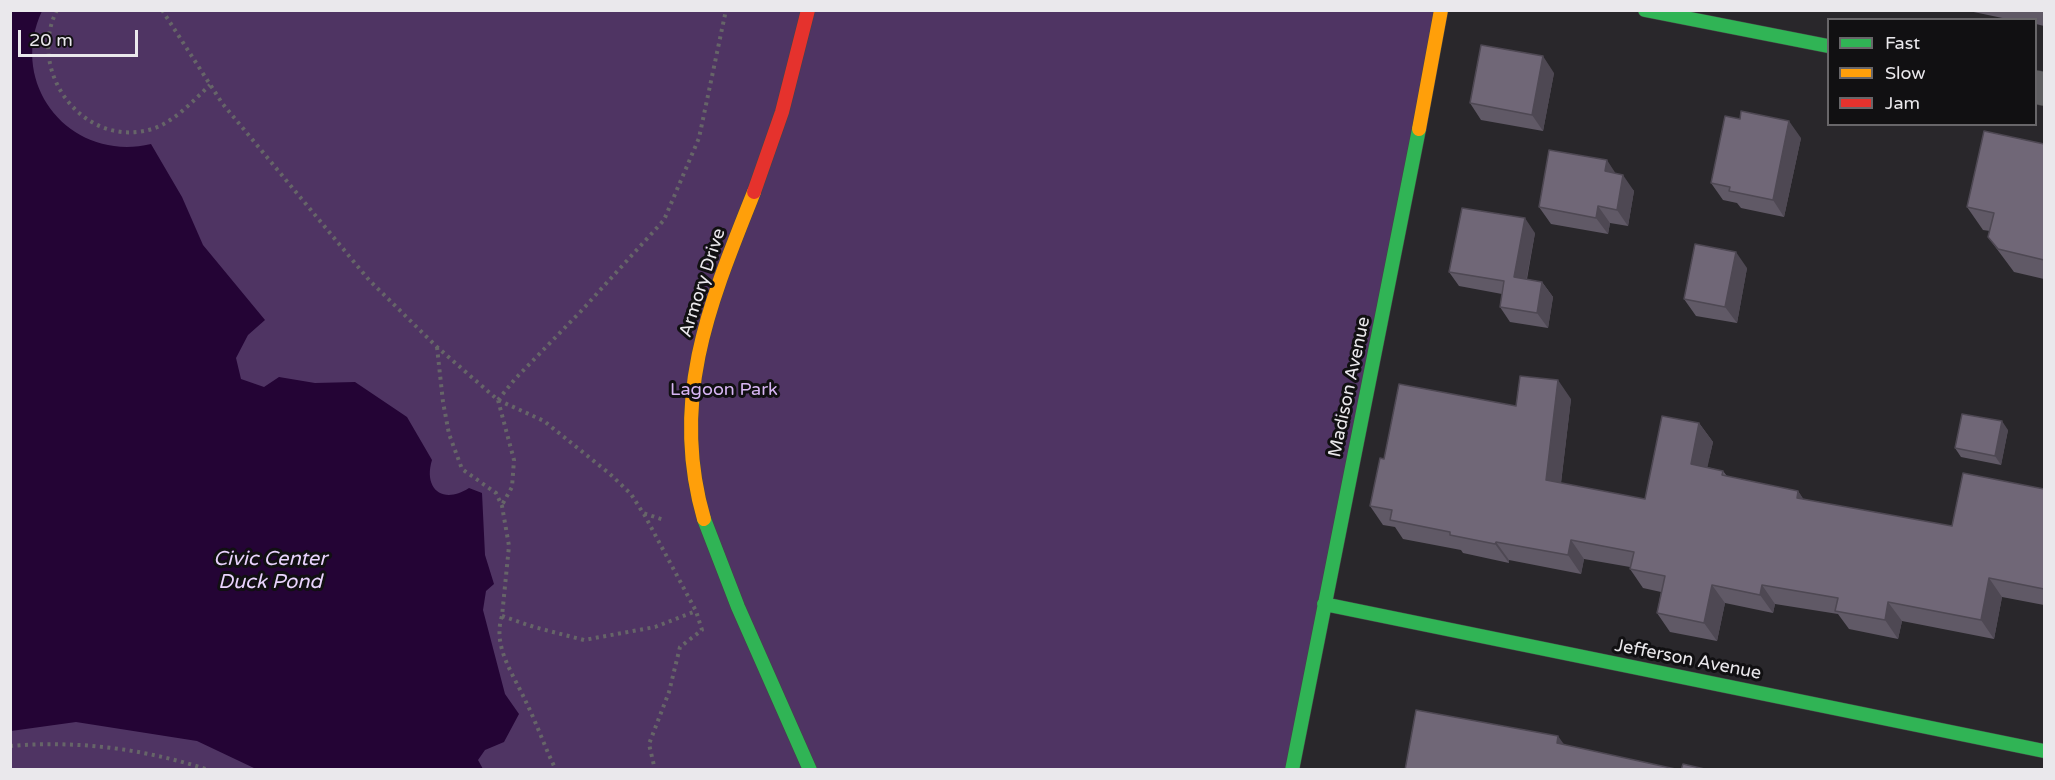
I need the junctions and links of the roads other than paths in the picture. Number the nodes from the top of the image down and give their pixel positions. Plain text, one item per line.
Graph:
1 (808, 10) edge
2 (1441, 10) edge
3 (1645, 10) edge
4 (1827, 46) edge
5 (1324, 604) junction
6 (2044, 751) edge
7 (810, 770) edge
8 (1292, 770) edge

1 - 7 street, Armory Drive
2 - 5 street, Madison Avenue
3 - 4 street
5 - 6 street, Jefferson Avenue
5 - 8 street, Madison Avenue

